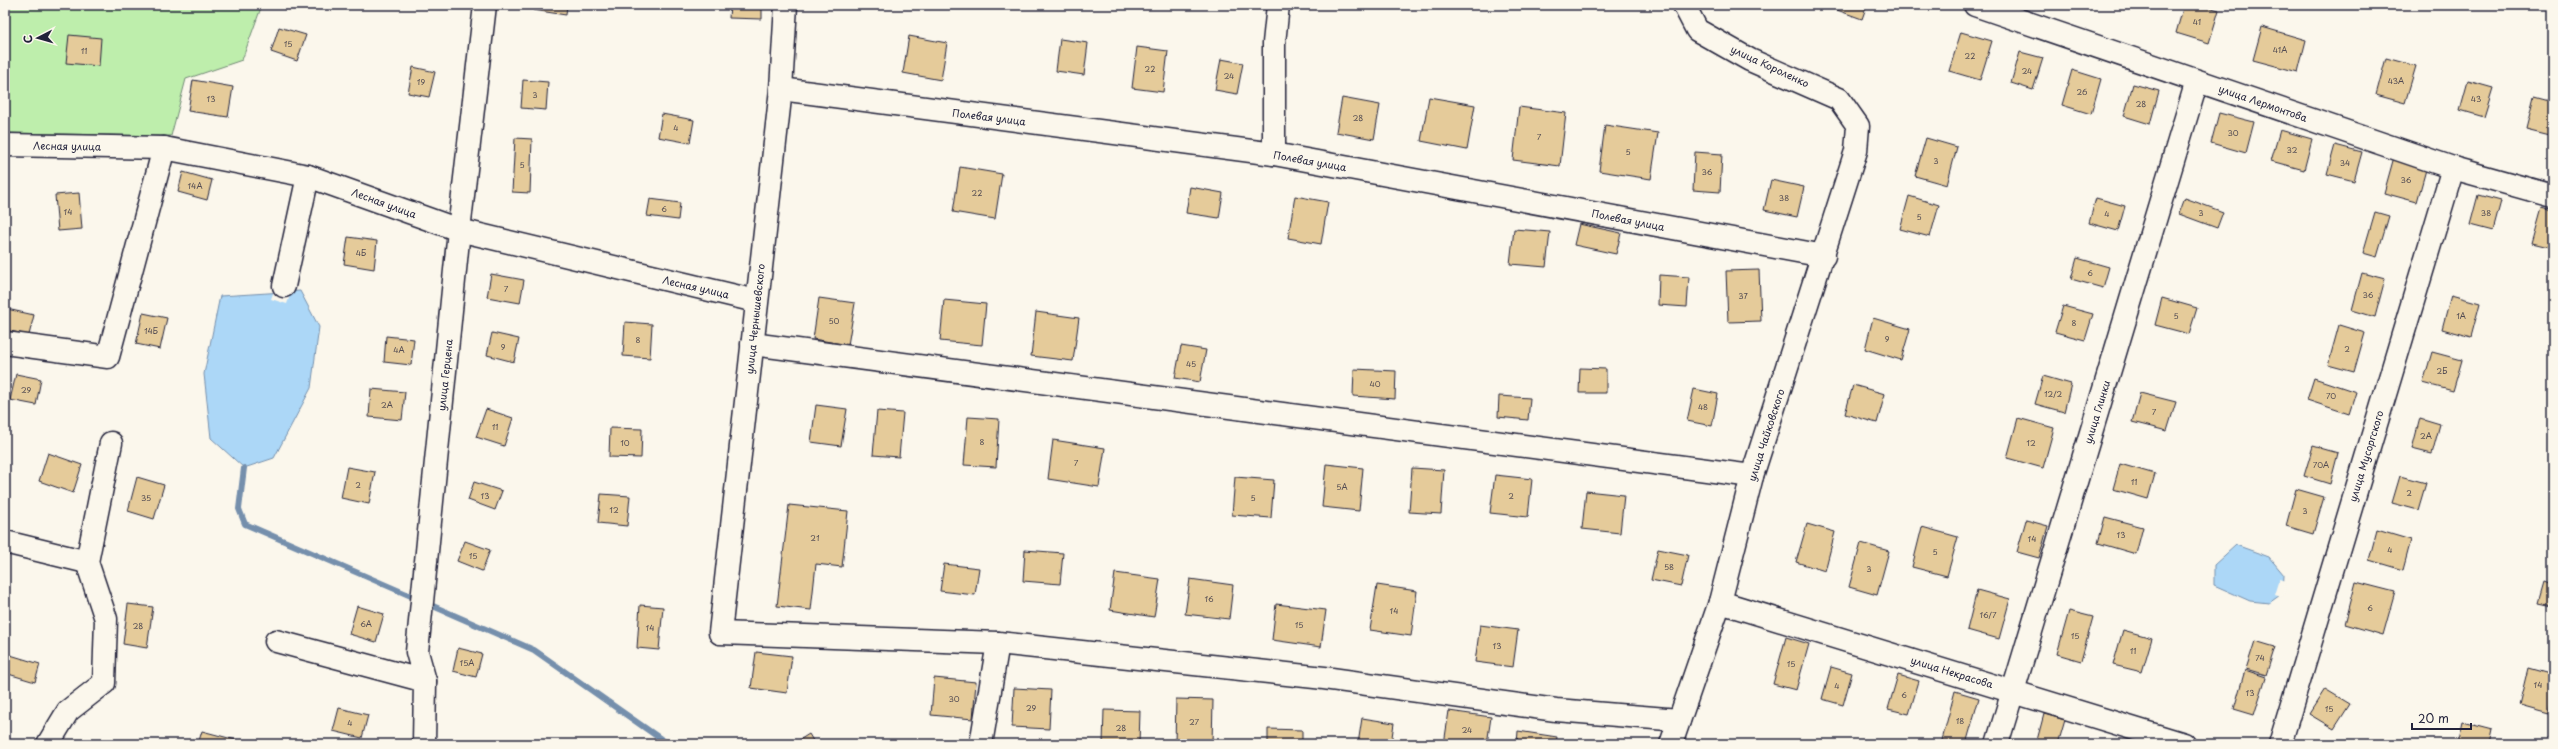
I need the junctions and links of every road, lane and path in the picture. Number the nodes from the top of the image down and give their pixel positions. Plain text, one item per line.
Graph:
1 (485, 5) edge
2 (786, 5) edge
3 (1278, 5) edge
4 (1682, 5) edge
5 (1975, 5) edge
6 (1688, 37) dead end
7 (2197, 81) junction
8 (786, 90) junction
9 (1858, 126) joint
10 (5, 144) edge
11 (164, 148) junction
12 (1274, 154) junction
13 (2453, 168) junction
14 (308, 176) junction
15 (2553, 196) edge
16 (459, 230) junction
17 (1824, 256) junction
18 (284, 286) dead end
19 (756, 301) junction
20 (5, 343) edge
21 (752, 344) junction
22 (111, 443) dead end
23 (1752, 476) junction
24 (5, 542) edge
25 (87, 562) junction
26 (1720, 602) junction
27 (276, 641) dead end
28 (998, 643) junction
29 (425, 680) junction
30 (2012, 691) junction
31 (1679, 720) junction
32 (48, 744) edge
33 (424, 744) edge
34 (981, 744) edge
35 (1671, 744) edge
36 (1997, 744) edge
37 (2184, 744) edge
38 (2280, 744) edge

1 - 16 street, улица Герцена
2 - 8 street, улица Чернышевского
3 - 12 street
4 - 6 street
4 - 9 street, улица Короленко
5 - 7 street, улица Лермонтова
7 - 13 street, улица Лермонтова
7 - 30 street, улица Глинки
8 - 12 street, Полевая улица
8 - 19 street, улица Чернышевского
9 - 17 street, улица Чайковского
10 - 11 street, Лесная улица
11 - 14 street, Лесная улица
11 - 20 street
12 - 17 street, Полевая улица
13 - 15 street, улица Лермонтова
13 - 38 street, улица Мусоргского
14 - 16 street, Лесная улица
14 - 18 street
16 - 19 street, Лесная улица
16 - 29 street, улица Герцена
17 - 23 street, улица Чайковского
19 - 21 street, улица Чернышевского
21 - 23 street
21 - 28 street, улица Чернышевского
22 - 25 street
23 - 26 street, улица Чайковского
24 - 25 street
25 - 32 street
26 - 30 street, улица Некрасова
26 - 31 street, улица Чайковского
27 - 29 street
28 - 31 street
28 - 34 street
29 - 33 street, улица Герцена
30 - 36 street, улица Глинки
30 - 37 street, улица Некрасова
31 - 35 street, улица Чайковского

